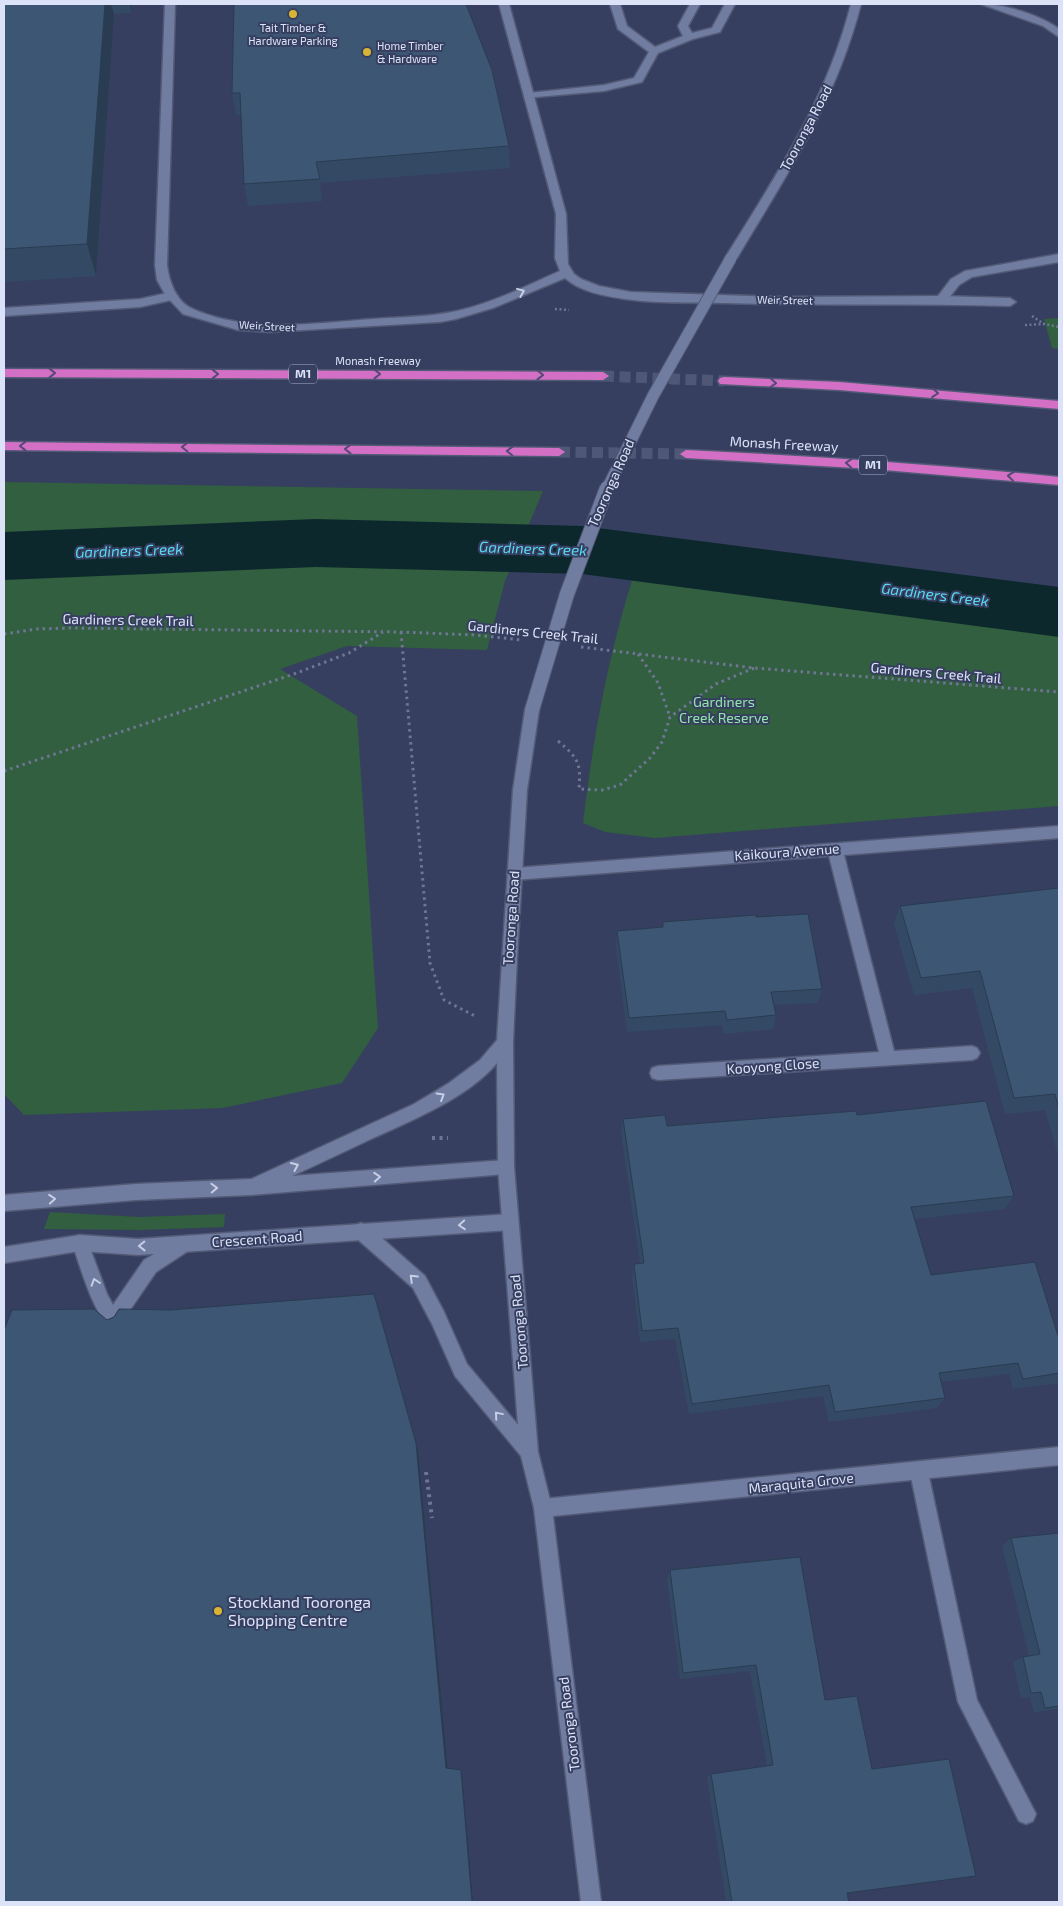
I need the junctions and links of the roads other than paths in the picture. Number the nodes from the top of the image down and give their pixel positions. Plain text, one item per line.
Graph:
1 (170, 4) edge
2 (504, 4) edge
3 (615, 4) edge
4 (695, 4) edge
5 (730, 4) edge
6 (856, 4) edge
7 (986, 4) edge
8 (1059, 34) edge
9 (689, 37) junction
10 (654, 51) junction
11 (529, 96) junction
12 (1059, 258) edge
13 (566, 273) junction
14 (172, 296) junction
15 (941, 300) junction
16 (1010, 302) dead end
17 (4, 312) edge
18 (4, 373) edge
19 (603, 376) tunnel mouth
20 (724, 381) tunnel mouth
21 (1059, 405) edge
22 (4, 446) edge
23 (559, 452) tunnel mouth
24 (686, 454) tunnel mouth
25 (1059, 481) edge
26 (1059, 832) edge
27 (835, 849) junction
28 (514, 874) junction
29 (505, 1042) junction
30 (972, 1053) dead end
31 (888, 1058) junction
32 (658, 1073) dead end
33 (506, 1167) junction
34 (250, 1187) junction
35 (4, 1203) edge
36 (510, 1222) junction
37 (361, 1231) junction
38 (80, 1243) junction
39 (182, 1244) junction
40 (4, 1255) edge
41 (530, 1452) junction
42 (1059, 1456) edge
43 (919, 1472) junction
44 (542, 1508) junction
45 (1026, 1814) dead end
46 (591, 1902) edge

1 - 14 street, Weir Street
2 - 11 street
3 - 10 street
4 - 9 street
5 - 9 street
6 - 28 street, Tooronga Road, bridge
7 - 8 street
9 - 10 street
10 - 11 street
11 - 13 street
12 - 15 street
14 -> 13 street, Weir Street
13 - 15 street, Weir Street
14 - 17 street
15 - 16 street, Weir Street
18 -> 19 highway, Monash Freeway / M1
20 -> 21 highway
23 -> 22 highway
25 -> 24 highway, Monash Freeway / M1
26 - 27 street, Kaikoura Avenue
27 - 28 street, Kaikoura Avenue
27 - 31 street
28 - 29 street, Tooronga Road
29 - 33 street, Tooronga Road
34 -> 29 street
30 - 31 street, Kooyong Close
31 - 32 street, Kooyong Close
34 -> 33 street
33 - 36 street, Tooronga Road
35 -> 34 street
36 -> 37 street, Crescent Road
36 - 41 street, Tooronga Road
37 - 39 street, Crescent Road
41 -> 37 street
39 -> 38 street, Crescent Road
39 -> 38 street
38 - 40 street, Crescent Road
41 - 44 street, Tooronga Road
42 - 43 street, Maraquita Grove
43 - 44 street, Maraquita Grove
43 - 45 street
44 - 46 street, Tooronga Road

